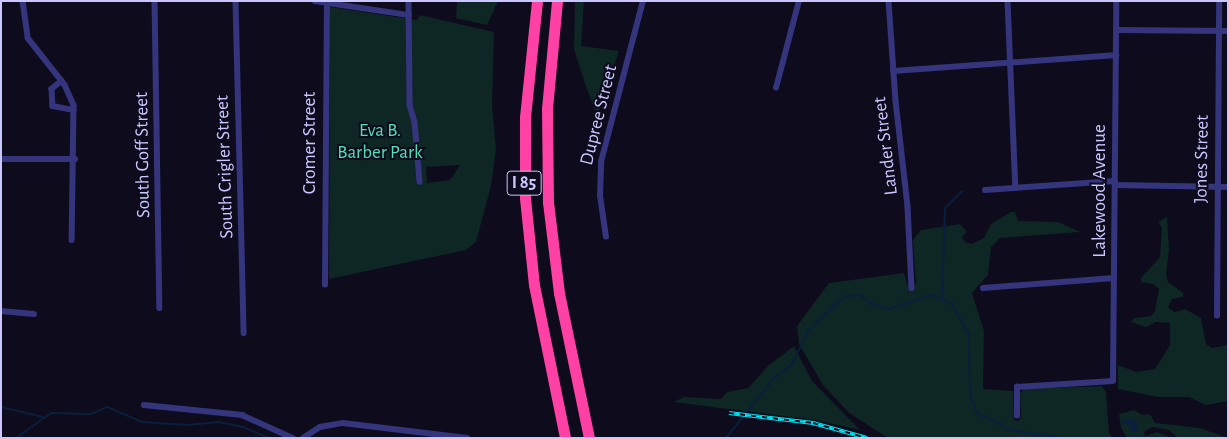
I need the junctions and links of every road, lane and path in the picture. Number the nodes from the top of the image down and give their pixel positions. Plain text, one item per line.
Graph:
1 (23, 1) edge
2 (155, 1) edge
3 (236, 1) edge
4 (315, 1) edge
5 (409, 1) edge
6 (558, 1) edge
7 (564, 1) edge
8 (643, 1) edge
9 (799, 1) edge
10 (889, 1) edge
11 (1008, 1) edge
12 (1116, 1) edge
13 (1219, 1) edge
14 (327, 2) edge
15 (536, 5) edge
16 (409, 15) junction
17 (1116, 30) junction
18 (556, 31) junction
19 (1228, 31) edge
20 (1219, 32) junction
21 (1116, 55) junction
22 (1010, 61) junction
23 (893, 71) junction
24 (62, 81) junction
25 (776, 88) dead end
26 (74, 110) junction
27 (75, 158) junction
28 (1, 159) edge
29 (420, 182) dead end
30 (1115, 183) junction
31 (1216, 187) junction
32 (1228, 187) edge
33 (1016, 188) junction
34 (986, 190) dead end
35 (606, 237) dead end
36 (72, 240) dead end
37 (1114, 278) junction
38 (325, 285) dead end
39 (912, 288) dead end
40 (983, 288) dead end
41 (160, 308) dead end
42 (1, 311) edge
43 (34, 314) dead end
44 (1217, 316) dead end
45 (244, 333) dead end
46 (144, 405) dead end
47 (1017, 416) dead end
48 (293, 438) edge
49 (303, 438) edge
50 (467, 438) edge
51 (565, 438) edge
52 (589, 438) edge

1 - 24 street
2 - 41 street, South Goff Street
3 - 45 street, South Crigler Street
4 - 14 street
5 - 16 street
6 - 18 highway, I 85
7 - 18 highway
8 - 35 street, Dupree Street
9 - 25 street
10 - 23 street, Lander Street
11 - 22 street
12 - 17 street, Lakewood Avenue
13 - 20 street, Jones Street
14 - 16 street
14 - 38 street, Cromer Street
15 - 51 highway, I 85
16 - 29 street
17 - 20 street
17 - 21 street, Lakewood Avenue
18 - 52 highway, I 85
19 - 20 street
20 - 31 street, Jones Street
21 - 22 street
21 - 30 street, Lakewood Avenue
22 - 23 street
22 - 33 street
23 - 39 street, Lander Street
24 - 26 street
24 - 26 street
26 - 27 street
27 - 28 street
27 - 36 street
30 - 31 street
30 - 33 street
30 - 37 street, Lakewood Avenue
31 - 32 street
31 - 44 street, Jones Street
33 - 34 street
37 - 40 street
37 - 47 street, Lakewood Avenue
42 - 43 street
46 - 48 street
49 - 50 street

